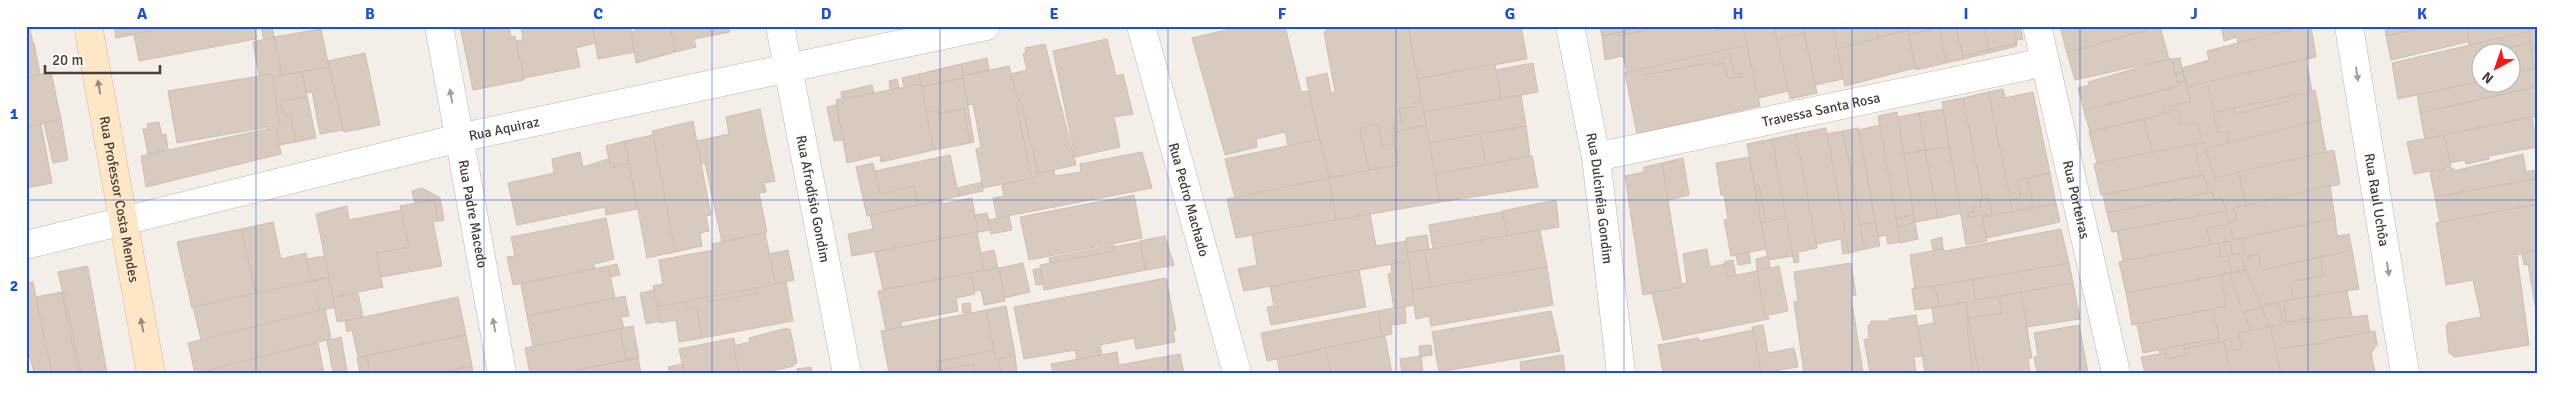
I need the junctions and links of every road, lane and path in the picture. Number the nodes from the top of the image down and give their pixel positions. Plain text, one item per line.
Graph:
1 (88, 26) edge
2 (439, 26) edge
3 (780, 26) edge
4 (986, 26) edge
5 (1141, 26) edge
6 (1570, 26) edge
7 (2037, 26) edge
8 (2350, 26) edge
9 (2045, 62) junction
10 (787, 70) junction
11 (459, 138) junction
12 (1596, 157) junction
13 (123, 221) junction
14 (26, 245) edge
15 (151, 373) edge
16 (502, 373) edge
17 (847, 373) edge
18 (1237, 373) edge
19 (1621, 373) edge
20 (2116, 373) edge
21 (2405, 373) edge

13 -> 1 street, Rua Professor Costa Mendes
11 -> 2 street, Rua Padre Macedo
3 - 10 street, Rua Afrodísio Gondim
4 - 10 street, Rua Aquiraz
5 - 18 street, Rua Pedro Machado
6 - 12 street, Rua Dulcinéia Gondim
7 - 9 street, Rua Porteiras
8 -> 21 street, Rua Raul Uchôa
9 - 12 street, Travessa Santa Rosa
9 - 20 street, Rua Porteiras
10 - 11 street, Rua Aquiraz
10 - 17 street, Rua Afrodísio Gondim
11 - 13 street, Rua Aquiraz
16 -> 11 street, Rua Padre Macedo
12 - 19 street, Rua Dulcinéia Gondim
13 - 14 street, Rua Aquiraz
15 -> 13 street, Rua Professor Costa Mendes

